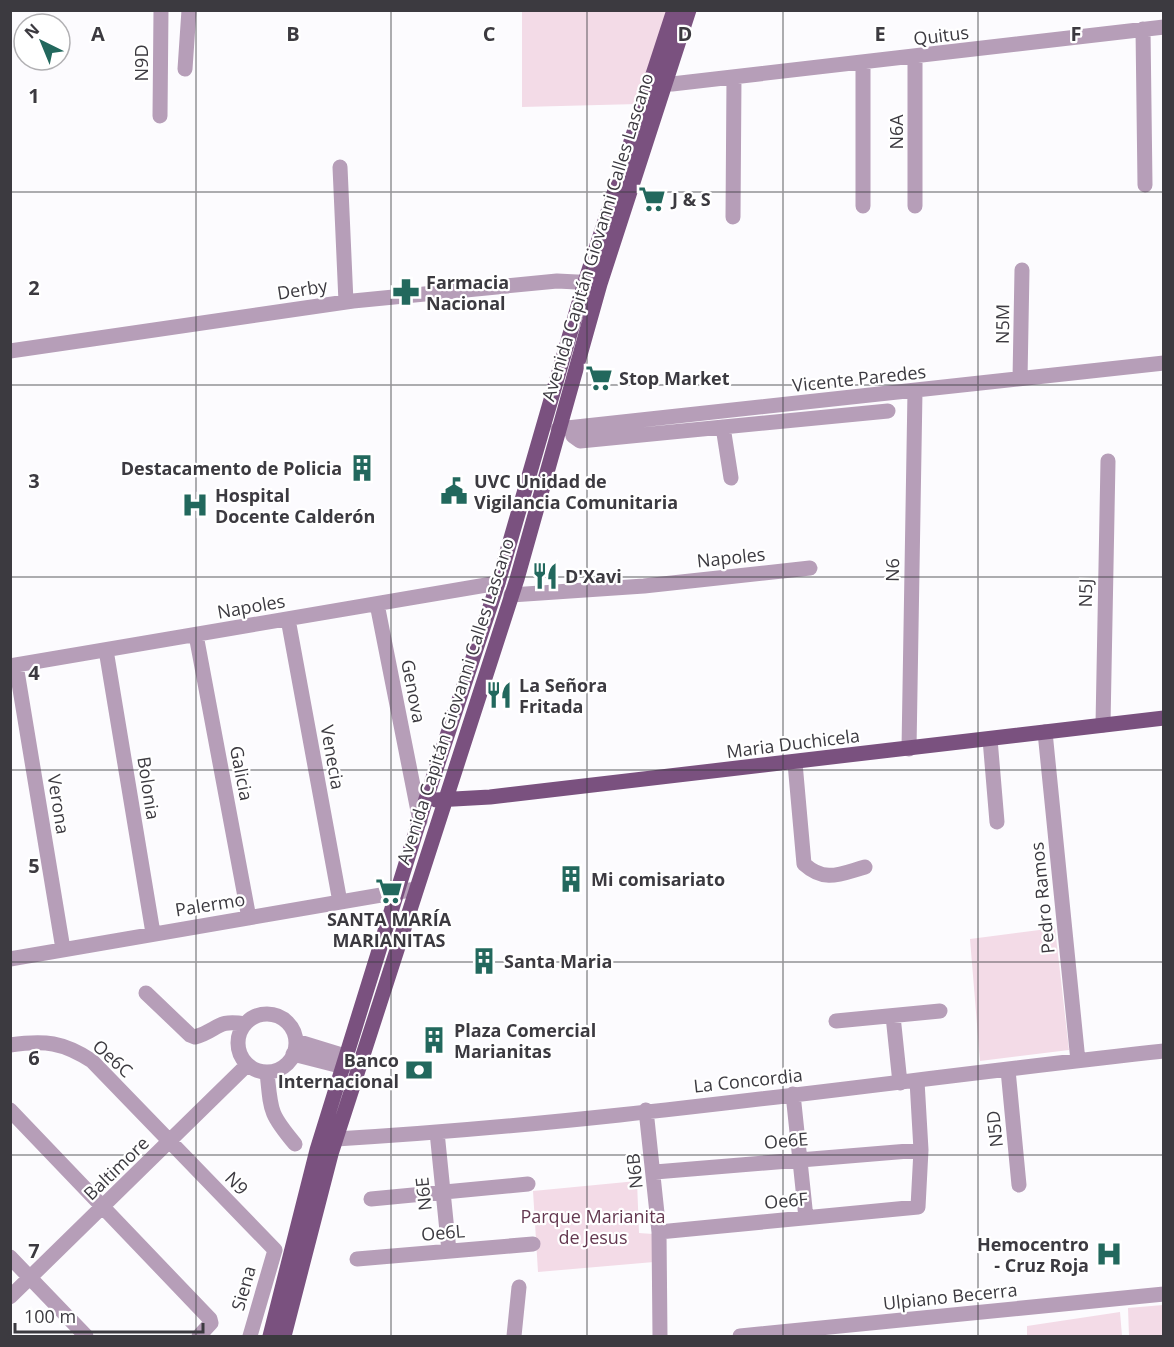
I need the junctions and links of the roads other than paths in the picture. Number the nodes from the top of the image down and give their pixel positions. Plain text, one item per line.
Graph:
1 (161, 10) edge
2 (189, 10) edge
3 (674, 10) edge
4 (689, 10) edge
5 (1164, 27) edge
6 (1143, 29) junction
7 (915, 58) junction
8 (863, 63) junction
9 (185, 69) dead end
10 (734, 76) junction
11 (658, 82) junction
12 (160, 116) dead end
13 (340, 167) dead end
14 (1145, 185) dead end
15 (863, 206) dead end
16 (915, 206) dead end
17 (733, 217) dead end
18 (1022, 270) dead end
19 (593, 283) junction
20 (346, 302) junction
21 (10, 351) edge
22 (1164, 363) edge
23 (1020, 379) junction
24 (915, 392) junction
25 (888, 411) dead end
26 (723, 427) junction
27 (564, 428) junction
28 (1108, 461) dead end
29 (731, 478) dead end
30 (810, 568) dead end
31 (498, 583) junction
32 (511, 595) junction
33 (377, 604) junction
34 (288, 619) junction
35 (196, 635) junction
36 (106, 650) junction
37 (13, 666) edge
38 (1164, 718) edge
39 (1103, 725) junction
40 (1045, 732) junction
41 (990, 739) junction
42 (909, 749) junction
43 (795, 763) junction
44 (426, 799) junction
45 (443, 800) junction
46 (420, 821) junction
47 (998, 822) dead end
48 (865, 867) dead end
49 (416, 890) junction
50 (399, 892) junction
51 (340, 902) junction
52 (249, 918) junction
53 (153, 933) junction
54 (63, 950) junction
55 (10, 959) edge
56 (146, 993) dead end
57 (940, 1011) dead end
58 (893, 1016) junction
59 (836, 1021) dead end
60 (245, 1024) junction
61 (10, 1045) edge
62 (294, 1048) junction
63 (1164, 1051) edge
64 (1078, 1061) junction
65 (346, 1062) junction
66 (248, 1065) junction
67 (1008, 1070) junction
68 (267, 1072) junction
69 (917, 1081) junction
70 (900, 1083) junction
71 (793, 1094) junction
72 (10, 1110) edge
73 (646, 1110) junction
74 (436, 1132) junction
75 (336, 1139) junction
76 (171, 1143) junction
77 (295, 1144) dead end
78 (921, 1150) junction
79 (798, 1159) junction
80 (654, 1172) junction
81 (528, 1184) dead end
82 (1019, 1185) dead end
83 (443, 1192) junction
84 (371, 1199) dead end
85 (104, 1206) junction
86 (806, 1218) junction
87 (659, 1232) junction
88 (533, 1244) dead end
89 (275, 1250) joint
90 (449, 1251) junction
91 (10, 1257) edge
92 (357, 1259) dead end
93 (30, 1278) junction
94 (519, 1287) dead end
95 (1164, 1294) edge
96 (10, 1297) edge
97 (86, 1336) edge
98 (199, 1336) edge
99 (249, 1336) edge
100 (270, 1336) edge
101 (284, 1336) edge
102 (514, 1336) edge
103 (660, 1336) edge
104 (740, 1336) edge

1 - 12 street, N9D
2 - 9 street
3 - 11 main road, Avenida Capitán Giovanni Calles Lascano
4 - 11 main road, Avenida Capitán Giovanni Calles Lascano
5 - 6 street, Quitus
6 - 7 street, Quitus
6 - 14 street
7 - 8 street, Quitus
7 - 16 street, N6A
8 - 10 street, Quitus
8 - 15 street
10 - 11 street, Quitus
10 - 17 street
11 - 19 main road, Avenida Capitán Giovanni Calles Lascano
13 - 20 street
18 - 23 street, N5M
19 - 20 street, Derby
19 - 27 main road, Avenida Capitán Giovanni Calles Lascano
19 - 31 main road, Avenida Capitán Giovanni Calles Lascano
20 - 21 street, Derby
22 - 23 street, Vicente Paredes
23 - 24 street, Vicente Paredes
24 - 27 street, Vicente Paredes
24 - 42 street, N6
25 - 26 street
26 - 27 street
26 - 29 street
27 - 32 main road, Avenida Capitán Giovanni Calles Lascano
28 - 39 street, N5J
30 - 32 street, Napoles
31 - 33 street, Napoles
31 - 44 main road, Avenida Capitán Giovanni Calles Lascano
32 - 45 main road, Avenida Capitán Giovanni Calles Lascano
33 - 34 street, Napoles
33 - 46 street, Genova
34 - 35 street, Napoles
34 - 51 street, Venecia
35 - 36 street, Napoles
35 - 52 street, Galicia
36 - 37 street, Napoles
36 - 53 street, Bolonia
37 - 54 street, Verona
38 - 39 main road, Maria Duchicela
39 - 40 main road, Maria Duchicela
40 - 41 main road, Maria Duchicela
40 - 64 street, Pedro Ramos
41 - 42 main road, Maria Duchicela
41 - 47 street
42 - 43 main road, Maria Duchicela
43 - 45 main road, Maria Duchicela
43 - 48 street
44 - 45 main road, Maria Duchicela
44 - 46 main road, Avenida Capitán Giovanni Calles Lascano
45 - 49 main road, Avenida Capitán Giovanni Calles Lascano
46 - 50 main road, Avenida Capitán Giovanni Calles Lascano
49 - 50 street, Palermo
49 - 75 main road, Avenida Capitán Giovanni Calles Lascano
50 - 51 street, Palermo
50 - 65 main road, Avenida Capitán Giovanni Calles Lascano
51 - 52 street, Palermo
52 - 53 street, Palermo
53 - 54 street, Palermo
54 - 55 street, Palermo
56 - 60 street
57 - 58 street
58 - 59 street
58 - 70 street
60 - 62 street
60 - 66 street
61 - 76 street, Oe6C
62 - 65 street
62 - 68 street
63 - 64 street, La Concordia
64 - 67 street, La Concordia
65 - 100 main road, Avenida Capitán Giovanni Calles Lascano
66 - 68 street
66 - 76 street, Baltimore
67 - 69 street, La Concordia
67 - 82 street, N5D
68 - 77 street
69 - 70 street, La Concordia
69 - 78 street
70 - 71 street, La Concordia
71 - 73 street, La Concordia
71 - 79 street
72 - 85 street
73 - 74 street, La Concordia
73 - 80 street, N6B
74 - 75 street, La Concordia
74 - 83 street, N6E
75 - 101 main road, Avenida Capitán Giovanni Calles Lascano
76 - 85 street, Baltimore
76 - 89 street, N9
78 - 79 street, Oe6E
78 - 86 street, Oe6F
79 - 80 street, Oe6E
79 - 86 street
80 - 87 street, N6B
81 - 83 street
83 - 84 street
83 - 90 street, N6E
85 - 93 street, Baltimore
85 - 98 street, Siena
86 - 87 street, Oe6F
87 - 103 street, N6B
88 - 90 street, Oe6L
89 - 99 street, Siena
90 - 92 street, Oe6L
91 - 93 street
93 - 96 street, Baltimore
93 - 97 street
94 - 102 street
95 - 104 street, Ulpiano Becerra

